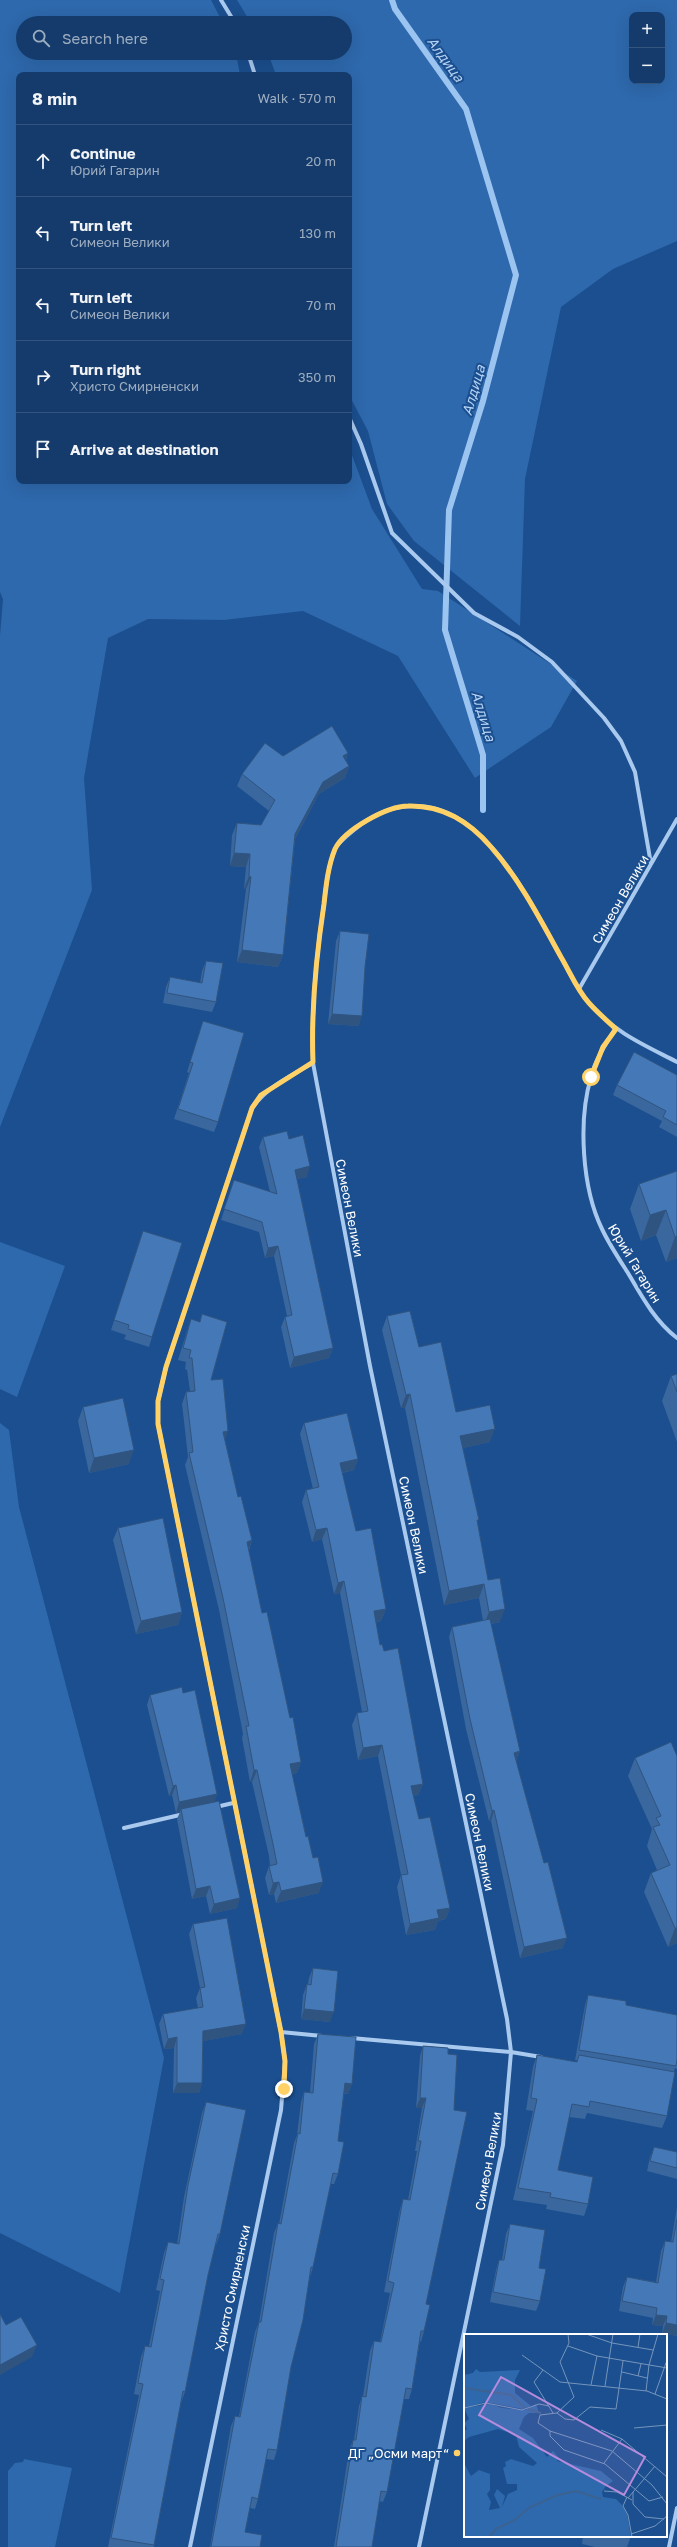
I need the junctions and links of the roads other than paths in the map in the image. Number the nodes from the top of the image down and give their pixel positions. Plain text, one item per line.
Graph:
1 (221, 0) edge
2 (230, 16) edge
3 (250, 60) edge
4 (254, 72) edge
5 (352, 424) edge
6 (677, 819) edge
7 (651, 864) junction
8 (579, 989) junction
9 (616, 1029) junction
10 (313, 1062) junction
11 (677, 1062) edge
12 (677, 1338) edge
13 (234, 1802) junction
14 (212, 1808) edge
15 (190, 1813) edge
16 (124, 1828) dead end
17 (281, 2032) junction
18 (328, 2036) edge
19 (344, 2038) edge
20 (511, 2052) junction
21 (549, 2058) edge
22 (677, 2508) edge
23 (190, 2547) edge
24 (419, 2547) edge
25 (669, 2547) edge

1 - 2 street
3 - 4 street
5 - 7 street
6 - 7 street, Симеон Велики
7 - 8 street, Симеон Велики
8 - 9 street, Симеон Велики
8 - 10 street, Симеон Велики
9 - 11 street, Симеон Велики
9 - 12 street, Юрий Гагарин
10 - 13 street, Христо Смирненски
10 - 20 street, Симеон Велики
13 - 14 street
13 - 17 street, Христо Смирненски
15 - 16 street
17 - 18 street
17 - 23 street, Христо Смирненски
19 - 20 street
20 - 21 street
20 - 24 street, Симеон Велики
22 - 25 street

